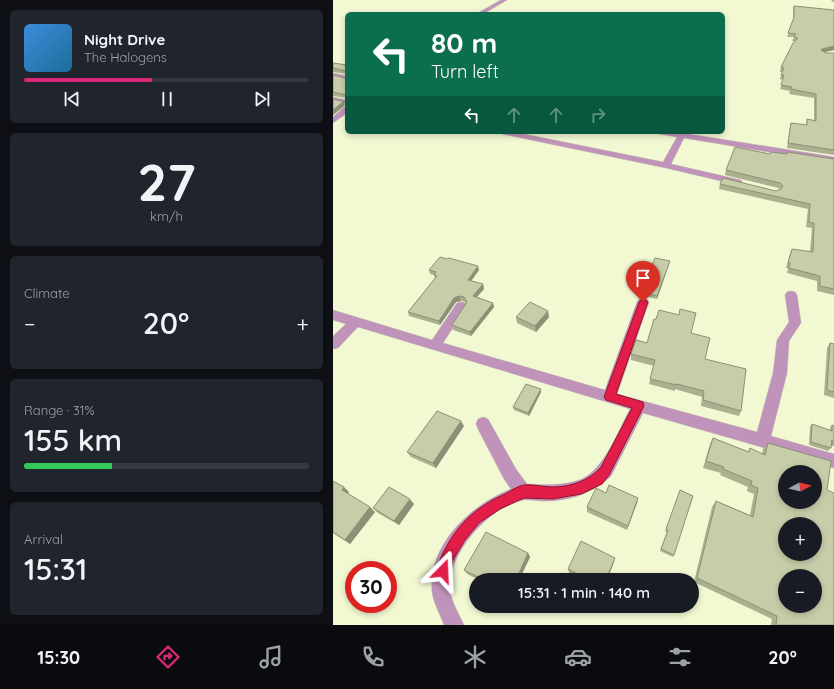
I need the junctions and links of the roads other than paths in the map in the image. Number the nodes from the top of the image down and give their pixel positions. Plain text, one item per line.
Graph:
1 (505, 0) edge
2 (483, 12) edge
3 (333, 76) edge
4 (345, 78) edge
5 (333, 99) edge
6 (345, 102) edge
7 (345, 111) edge
8 (333, 121) edge
9 (512, 134) edge
10 (675, 134) edge
11 (682, 135) junction
12 (834, 160) edge
13 (666, 165) junction
14 (745, 184) edge
15 (791, 295) dead end
16 (643, 302) dead end
17 (461, 306) dead end
18 (333, 314) edge
19 (357, 322) junction
20 (333, 344) edge
21 (435, 345) junction
22 (609, 397) junction
23 (639, 406) junction
24 (483, 424) dead end
25 (762, 440) junction
26 (834, 461) edge
27 (523, 492) junction
28 (454, 625) edge

1 - 2 street
3 - 4 street
5 - 6 street
7 - 8 street
9 - 13 street
10 - 11 street
11 - 12 street
11 - 13 street
13 - 14 street
15 - 25 street
16 - 22 street
17 - 21 street
18 - 19 street
19 - 20 street
19 - 21 street
21 - 22 street
22 - 23 street
23 - 25 street
23 - 27 street
24 - 27 street
25 - 26 street
27 - 28 street

